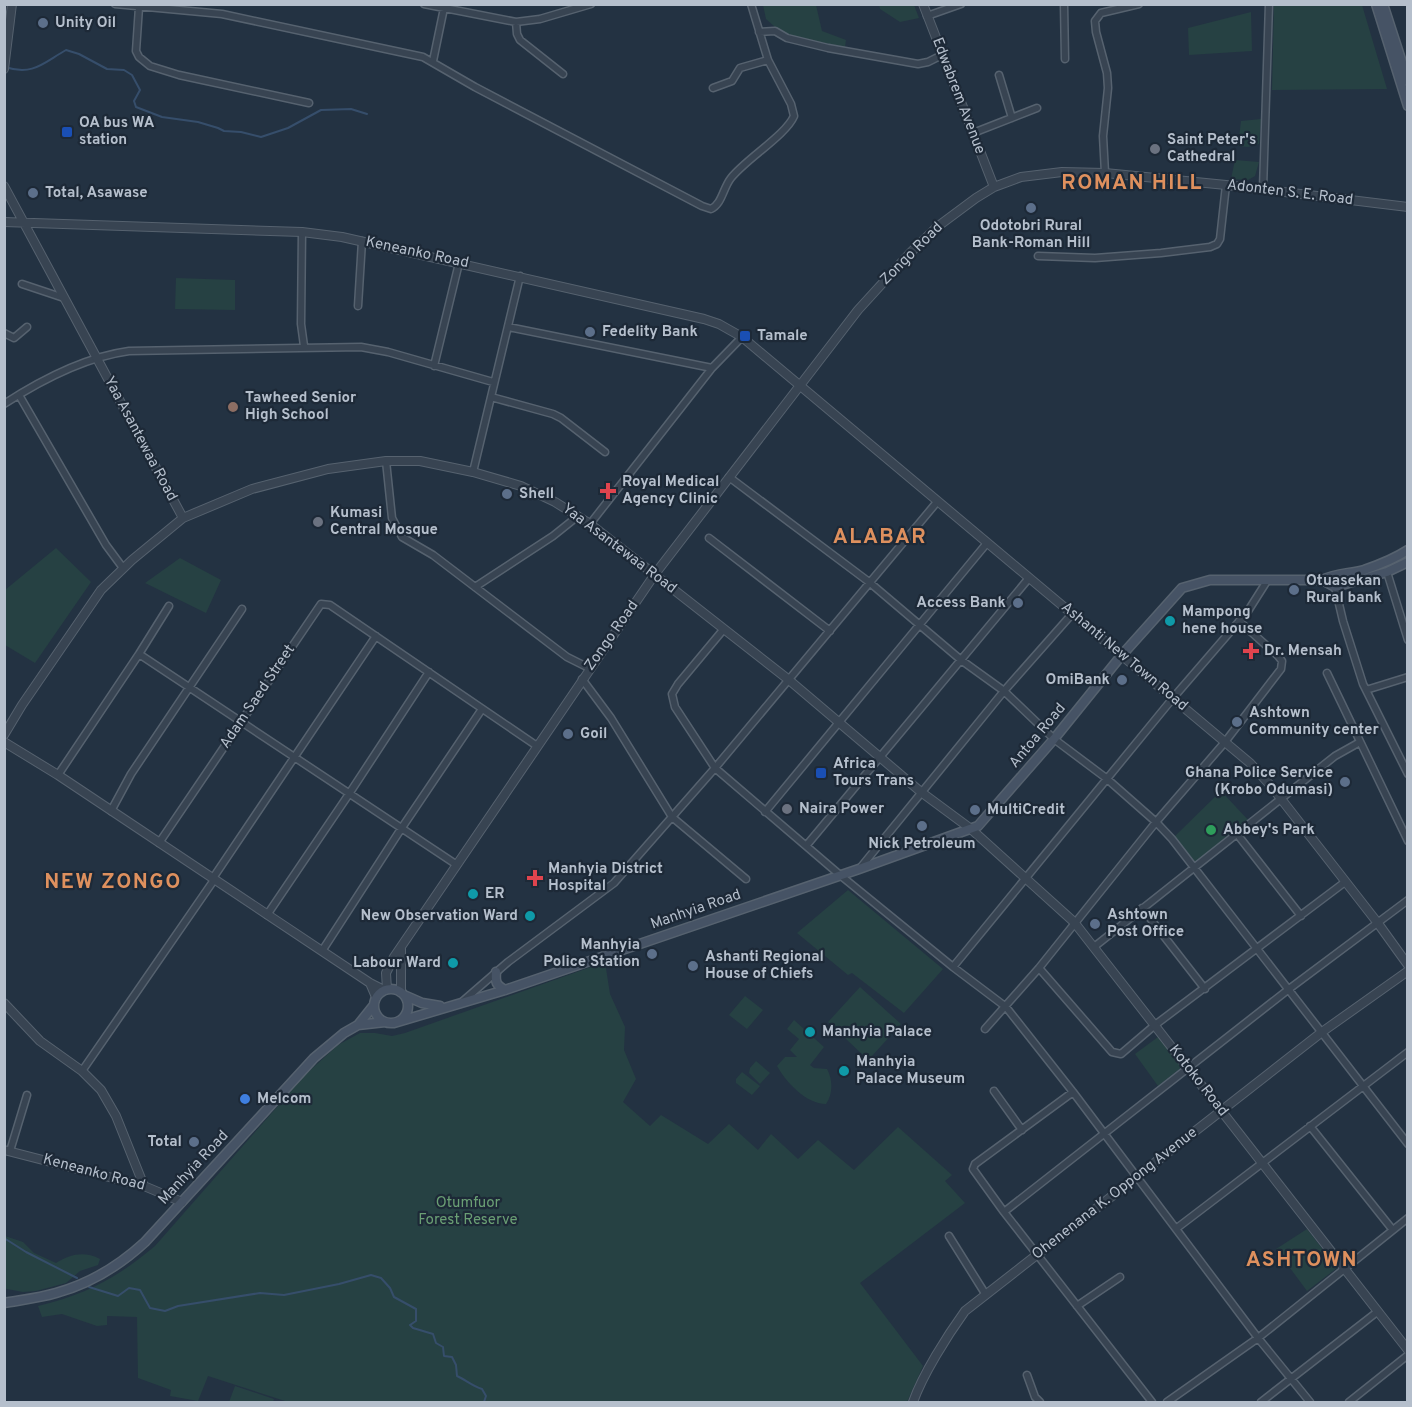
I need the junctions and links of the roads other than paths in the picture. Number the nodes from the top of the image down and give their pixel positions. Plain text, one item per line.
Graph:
1 (12, 4) edge
2 (115, 4) edge
3 (424, 4) edge
4 (591, 4) edge
5 (751, 4) edge
6 (923, 4) edge
7 (961, 4) edge
8 (1064, 4) edge
9 (1139, 4) edge
10 (1269, 4) edge
11 (1376, 4) edge
12 (1383, 4) edge
13 (157, 6) edge
14 (139, 7) junction
15 (444, 8) junction
16 (927, 16) junction
17 (516, 22) junction
18 (759, 32) junction
19 (942, 55) junction
20 (1065, 59) dead end
21 (768, 60) junction
22 (433, 61) junction
23 (5, 66) edge
24 (563, 74) dead end
25 (999, 75) dead end
26 (1407, 81) edge
27 (713, 88) dead end
28 (309, 103) dead end
29 (1407, 106) edge
30 (1037, 108) dead end
31 (1012, 118) junction
32 (973, 133) junction
33 (1105, 173) junction
34 (1226, 185) junction
35 (4, 186) edge
36 (994, 187) junction
37 (1263, 189) junction
38 (1407, 207) edge
39 (4, 222) edge
40 (23, 222) junction
41 (302, 232) junction
42 (362, 241) junction
43 (1038, 256) dead end
44 (459, 263) junction
45 (519, 276) junction
46 (22, 284) dead end
47 (64, 298) junction
48 (358, 306) dead end
49 (27, 327) dead end
50 (508, 327) junction
51 (4, 333) edge
52 (742, 337) junction
53 (304, 346) junction
54 (96, 357) junction
55 (434, 366) junction
56 (712, 368) junction
57 (493, 382) junction
58 (802, 386) junction
59 (19, 395) junction
60 (491, 397) junction
61 (4, 404) edge
62 (605, 452) dead end
63 (386, 461) junction
64 (473, 472) junction
65 (729, 477) junction
66 (937, 502) junction
67 (578, 516) junction
68 (183, 518) junction
69 (590, 524) junction
70 (709, 538) dead end
71 (987, 543) junction
72 (1407, 550) edge
73 (1407, 562) edge
74 (123, 568) junction
75 (1387, 572) junction
76 (655, 574) junction
77 (1029, 578) junction
78 (1322, 580) junction
79 (1268, 581) junction
80 (869, 582) junction
81 (475, 587) junction
82 (1335, 587) junction
83 (169, 606) dead end
84 (242, 609) dead end
85 (1072, 614) junction
86 (1239, 621) junction
87 (921, 625) junction
88 (723, 630) junction
89 (830, 631) junction
90 (376, 636) junction
91 (1407, 640) edge
92 (139, 654) junction
93 (1121, 656) junction
94 (961, 660) junction
95 (589, 668) junction
96 (429, 672) junction
97 (1327, 673) dead end
98 (1407, 677) edge
99 (582, 679) junction
100 (789, 680) junction
101 (189, 688) junction
102 (1366, 690) junction
103 (1004, 691) junction
104 (1173, 698) junction
105 (482, 709) junction
106 (242, 722) junction
107 (839, 723) junction
108 (4, 735) edge
109 (1054, 739) junction
110 (4, 742) edge
111 (1225, 742) junction
112 (1360, 742) junction
113 (537, 746) junction
114 (293, 757) junction
115 (880, 757) junction
116 (716, 768) junction
117 (1407, 774) edge
118 (58, 775) junction
119 (1106, 778) junction
120 (921, 792) junction
121 (350, 794) junction
122 (1281, 799) junction
123 (111, 811) junction
124 (765, 812) junction
125 (672, 817) junction
126 (1156, 822) junction
127 (400, 829) junction
128 (971, 829) junction
129 (1237, 834) junction
130 (1407, 841) edge
131 (159, 843) junction
132 (806, 846) junction
133 (457, 865) junction
134 (1193, 867) junction
135 (859, 869) junction
136 (840, 875) junction
137 (1027, 878) junction
138 (213, 879) junction
139 (746, 879) dead end
140 (1345, 882) junction
141 (1407, 900) edge
142 (1142, 908) junction
143 (267, 915) junction
144 (1301, 916) junction
145 (1074, 922) junction
146 (1377, 922) junction
147 (1094, 947) junction
148 (401, 948) junction
149 (1257, 949) junction
150 (322, 951) junction
151 (1407, 965) edge
152 (953, 968) junction
153 (1039, 968) junction
154 (1407, 971) edge
155 (496, 972) junction
156 (370, 983) junction
157 (386, 989) junction
158 (1205, 989) junction
159 (1289, 989) junction
160 (505, 990) junction
161 (404, 994) junction
162 (375, 1001) junction
163 (462, 1002) junction
164 (450, 1005) junction
165 (5, 1007) edge
166 (1006, 1007) junction
167 (389, 1022) junction
168 (357, 1025) junction
169 (1155, 1026) junction
170 (984, 1029) dead end
171 (1322, 1032) junction
172 (1407, 1053) edge
173 (1188, 1068) junction
174 (82, 1071) junction
175 (1364, 1085) junction
176 (993, 1091) dead end
177 (1073, 1092) junction
178 (27, 1095) dead end
179 (1222, 1110) junction
180 (1310, 1126) junction
181 (1022, 1130) junction
182 (1104, 1135) junction
183 (1407, 1144) edge
184 (7, 1150) edge
185 (1262, 1163) junction
186 (1137, 1177) junction
187 (144, 1186) junction
188 (182, 1202) junction
189 (1004, 1212) junction
190 (1407, 1218) edge
191 (1177, 1227) junction
192 (1392, 1230) junction
193 (949, 1236) dead end
194 (1037, 1254) junction
195 (1344, 1268) junction
196 (1120, 1277) dead end
197 (986, 1295) junction
198 (4, 1303) edge
199 (1077, 1306) junction
200 (1377, 1312) junction
201 (1258, 1338) junction
202 (1407, 1350) edge
203 (1407, 1355) edge
204 (1027, 1376) dead end
205 (1292, 1379) junction
206 (913, 1402) edge
207 (1040, 1402) edge
208 (1152, 1402) edge
209 (1167, 1402) edge
210 (1262, 1402) edge
211 (1310, 1402) edge
212 (1349, 1402) edge

1 - 23 street
2 - 14 street
3 - 15 street
4 - 17 street
5 - 18 street
6 - 16 street, Edwabrem Avenue
7 - 16 street
8 - 20 street
9 - 33 street
10 - 37 street
11 - 29 main road
12 - 26 main road
13 - 14 street
13 - 22 street
14 - 28 street
15 - 17 street
15 - 22 street
16 - 19 street, Edwabrem Avenue
17 - 24 street
18 - 19 street
18 - 21 street
19 - 32 street, Edwabrem Avenue
21 - 22 street
21 - 27 street
25 - 31 street
30 - 31 street
31 - 32 street
32 - 36 street, Edwabrem Avenue
33 - 34 street, Adonten S. E. Road
33 - 36 street, Adonten S. E. Road
34 - 37 street, Adonten S. E. Road
34 - 43 street
35 - 40 street, Yaa Asantewaa Road
36 - 58 street, Zongo Road
37 - 38 street, Adonten S. E. Road
39 - 40 street, Keneanko Road
40 - 41 street, Keneanko Road
40 - 47 street, Yaa Asantewaa Road
41 - 42 street, Keneanko Road
41 - 53 street
42 - 44 street, Keneanko Road
42 - 48 street
44 - 45 street, Keneanko Road
44 - 55 street
45 - 50 street
45 - 52 street, Keneanko Road
46 - 47 street
47 - 54 street, Yaa Asantewaa Road
49 - 51 street
50 - 56 street
50 - 57 street
52 - 56 street
52 - 58 street, Keneanko Road
53 - 54 street
53 - 55 street
54 - 59 street
54 - 68 street, Yaa Asantewaa Road
55 - 57 street
56 - 69 street
57 - 60 street
58 - 65 street, Zongo Road
58 - 66 street, Ashanti New Town Road
59 - 61 street
59 - 74 street
60 - 62 street
60 - 64 street
63 - 64 street, Yaa Asantewaa Road
63 - 68 street, Yaa Asantewaa Road
63 - 81 street
64 - 67 street, Yaa Asantewaa Road
65 - 76 street, Zongo Road
65 - 80 street
66 - 71 street, Ashanti New Town Road
66 - 80 street
67 - 69 street, Yaa Asantewaa Road
67 - 81 street
68 - 74 street
69 - 76 street, Yaa Asantewaa Road
70 - 89 street
71 - 77 street, Ashanti New Town Road
71 - 87 street
72 - 78 main road
73 - 75 main road
74 - 108 street
75 - 82 main road
75 - 91 street
76 - 88 street, Yaa Asantewaa Road
76 - 95 street, Zongo Road
77 - 85 street, Ashanti New Town Road
77 - 94 street
78 - 79 main road, Antoa Road
78 - 82 main road
79 - 86 street
79 - 93 main road, Antoa Road
80 - 87 street
80 - 89 street
81 - 95 street
82 - 102 street
83 - 92 street
84 - 101 street
85 - 93 street, Ashanti New Town Road
85 - 103 street
86 - 104 street
86 - 111 street
87 - 94 street
87 - 107 street
88 - 100 street, Yaa Asantewaa Road
88 - 116 street
89 - 100 street
90 - 96 street
90 - 106 street, Adam Saed Street
90 - 114 street
92 - 101 street
92 - 118 street
93 - 104 street, Ashanti New Town Road
93 - 109 main road, Antoa Road
94 - 103 street
94 - 115 street
95 - 99 street, Zongo Road
96 - 105 street
96 - 121 street
97 - 112 street
98 - 102 street
99 - 113 street, Zongo Road
99 - 125 street
100 - 107 street, Yaa Asantewaa Road
100 - 116 street
101 - 106 street
101 - 123 street
102 - 117 street
103 - 109 street
103 - 120 street
104 - 111 street, Ashanti New Town Road
104 - 119 street
105 - 113 street
105 - 127 street
106 - 114 street
106 - 131 street, Adam Saed Street
107 - 115 street, Yaa Asantewaa Road
107 - 124 street
109 - 119 street
109 - 128 main road, Antoa Road
110 - 118 street
111 - 122 street, Ashanti New Town Road
111 - 126 street
112 - 122 street
112 - 130 street
113 - 133 street, Zongo Road
114 - 121 street
114 - 138 street
115 - 120 street, Yaa Asantewaa Road
115 - 132 street
116 - 124 street
116 - 125 street
118 - 123 street
119 - 126 street
119 - 137 street
120 - 128 street, Yaa Asantewaa Road
120 - 135 street
121 - 127 street
121 - 143 street
122 - 129 street
122 - 140 street, Ashanti New Town Road
123 - 131 street
124 - 132 street
125 - 139 street
125 - 155 street
126 - 134 street
126 - 145 street
127 - 133 street
127 - 150 street
128 - 135 main road, Manhyia Road
128 - 137 street, Kotoko Road
129 - 134 street
129 - 144 street
131 - 138 street
132 - 136 street
133 - 148 street, Zongo Road
134 - 142 street
134 - 149 street
135 - 136 main road, Manhyia Road
136 - 152 street
136 - 160 main road, Manhyia Road
137 - 145 street, Kotoko Road
137 - 152 street
138 - 143 street
138 - 174 street
140 - 144 street
140 - 146 street, Ashanti New Town Road
141 - 146 street
142 - 147 street
142 - 158 street
143 - 150 street
144 - 149 street
145 - 147 street, Kotoko Road
145 - 153 street
146 - 151 street, Ashanti New Town Road
146 - 159 street
147 - 169 street, Kotoko Road
148 - 157 street, Zongo Road
148 - 161 street
149 - 158 street
149 - 159 street
150 - 156 street
152 - 166 street
153 - 166 street
153 - 169 street
154 - 171 street, Ohenenana K. Oppong Avenue
155 - 160 main road
155 - 163 street
156 - 157 street
156 - 162 street
157 - 161 main road
157 - 162 main road
158 - 169 street
159 - 171 street
159 - 173 street
160 - 163 main road, Manhyia Road
161 - 164 main road
161 - 167 main road
162 - 167 main road
162 - 168 main road
163 - 164 main road, Manhyia Road
164 - 167 main road, Manhyia Road
165 - 174 street
166 - 170 street
166 - 177 street
167 - 168 main road, Manhyia Road
168 - 188 main road, Manhyia Road
169 - 173 street, Kotoko Road
171 - 175 street
171 - 179 street, Ohenenana K. Oppong Avenue
172 - 175 street
173 - 179 street, Kotoko Road
173 - 182 street
174 - 187 street
175 - 180 street
175 - 183 street
176 - 181 street
177 - 181 street
177 - 182 street
178 - 184 street
179 - 185 street, Kotoko Road
179 - 186 street, Ohenenana K. Oppong Avenue
180 - 185 street
180 - 192 street
181 - 189 street
182 - 186 street
182 - 189 street
184 - 187 street, Keneanko Road
185 - 191 street
185 - 195 street, Kotoko Road
186 - 191 street
186 - 194 street, Ohenenana K. Oppong Avenue
187 - 188 street, Keneanko Road
188 - 198 main road, Manhyia Road
189 - 194 street
190 - 192 street
191 - 201 street
192 - 195 street
193 - 197 street
194 - 197 street, Ohenenana K. Oppong Avenue
194 - 199 street
195 - 200 street, Kotoko Road
195 - 201 street
196 - 199 street
197 - 206 street, Ohenenana K. Oppong Avenue
199 - 208 street
200 - 202 street, Kotoko Road
200 - 205 street
201 - 205 street
201 - 209 street
203 - 212 street
204 - 207 street
205 - 210 street
205 - 211 street

